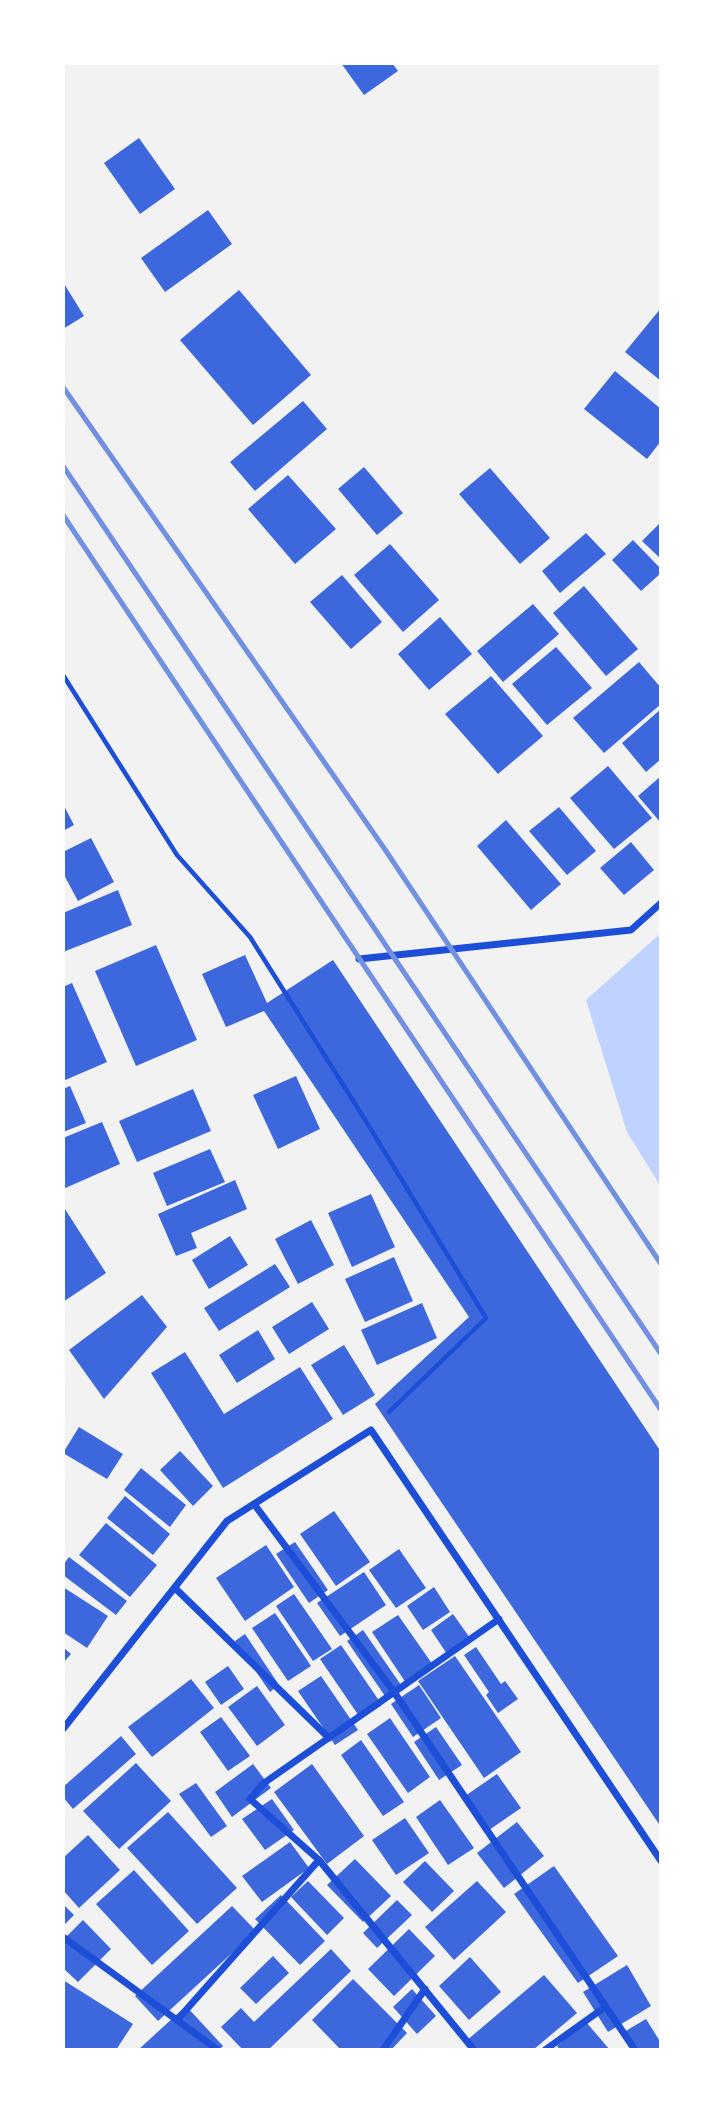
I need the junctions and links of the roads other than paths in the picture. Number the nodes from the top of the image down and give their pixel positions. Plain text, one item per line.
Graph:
1 (661, 903) edge
2 (359, 959) dead end
3 (254, 1504) junction
4 (175, 1588) junction
5 (499, 1619) junction
6 (394, 1692) junction
7 (63, 1729) edge
8 (329, 1738) junction
9 (319, 1860) junction
10 (661, 1861) edge
11 (63, 1937) edge
12 (425, 1989) junction
13 (606, 2007) junction
14 (178, 2019) junction
15 (218, 2050) edge
16 (383, 2050) edge
17 (474, 2050) edge
18 (545, 2050) edge
19 (635, 2050) edge

1 - 2 street
3 - 4 street
3 - 5 street
3 - 6 street
4 - 7 street
4 - 8 street
5 - 6 street
5 - 10 street
6 - 8 street
6 - 13 street
8 - 9 street
9 - 12 street
9 - 14 street
11 - 14 street
12 - 16 street
12 - 17 street
13 - 18 street
13 - 19 street
14 - 15 street

